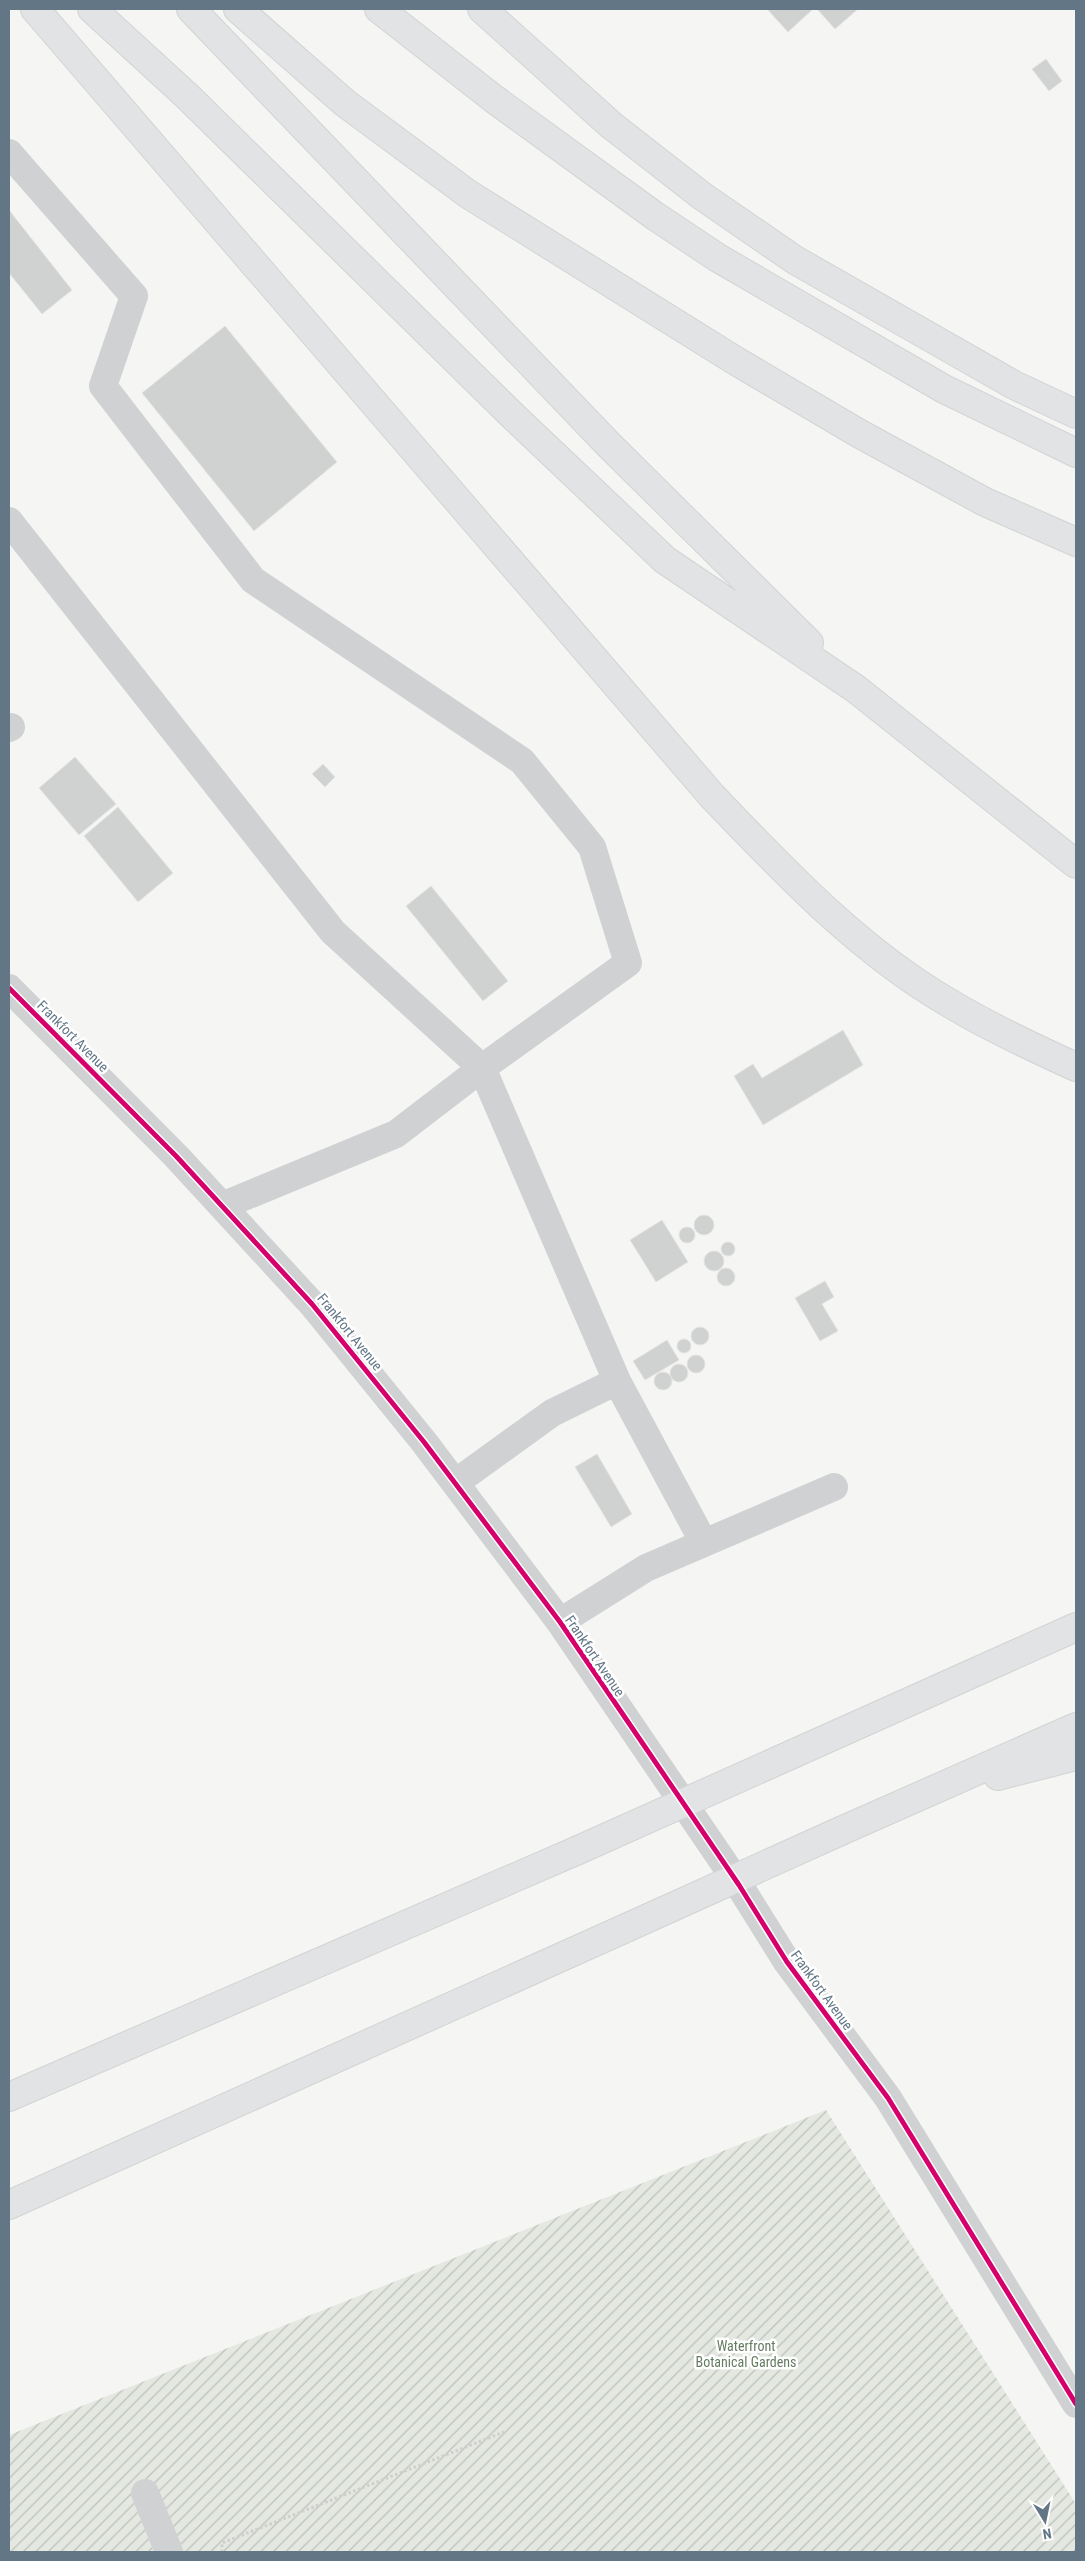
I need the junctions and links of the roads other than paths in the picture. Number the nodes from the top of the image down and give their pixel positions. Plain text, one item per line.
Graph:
1 (35, 9) edge
2 (92, 9) edge
3 (191, 9) edge
4 (238, 9) edge
5 (379, 9) edge
6 (482, 9) edge
7 (9, 153) edge
8 (1076, 414) edge
9 (1076, 453) edge
10 (9, 521) edge
11 (1076, 542) edge
12 (856, 689) junction
13 (1076, 864) edge
14 (9, 988) edge
15 (1076, 1067) edge
16 (482, 1068) junction
17 (222, 1206) junction
18 (617, 1381) junction
19 (455, 1483) junction
20 (834, 1487) dead end
21 (704, 1543) junction
22 (560, 1622) junction
23 (1076, 1627) edge
24 (1076, 1727) edge
25 (1076, 1756) edge
26 (926, 1794) junction
27 (9, 2097) edge
28 (9, 2205) edge
29 (1076, 2404) edge
30 (146, 2493) dead end
31 (169, 2552) edge

1 - 15 highway
2 - 12 highway
3 - 12 highway
4 - 11 highway
5 - 9 highway
6 - 8 highway
7 - 16 street
10 - 16 street
12 - 13 highway
14 - 17 street, Frankfort Avenue
16 - 17 street
16 - 18 street
17 - 19 street, Frankfort Avenue
18 - 19 street
18 - 21 street
19 - 22 street, Frankfort Avenue
20 - 21 street
21 - 22 street
22 - 29 street, Frankfort Avenue
23 - 27 highway, bridge
24 - 26 highway
25 - 26 highway
26 - 28 highway, bridge
30 - 31 street

